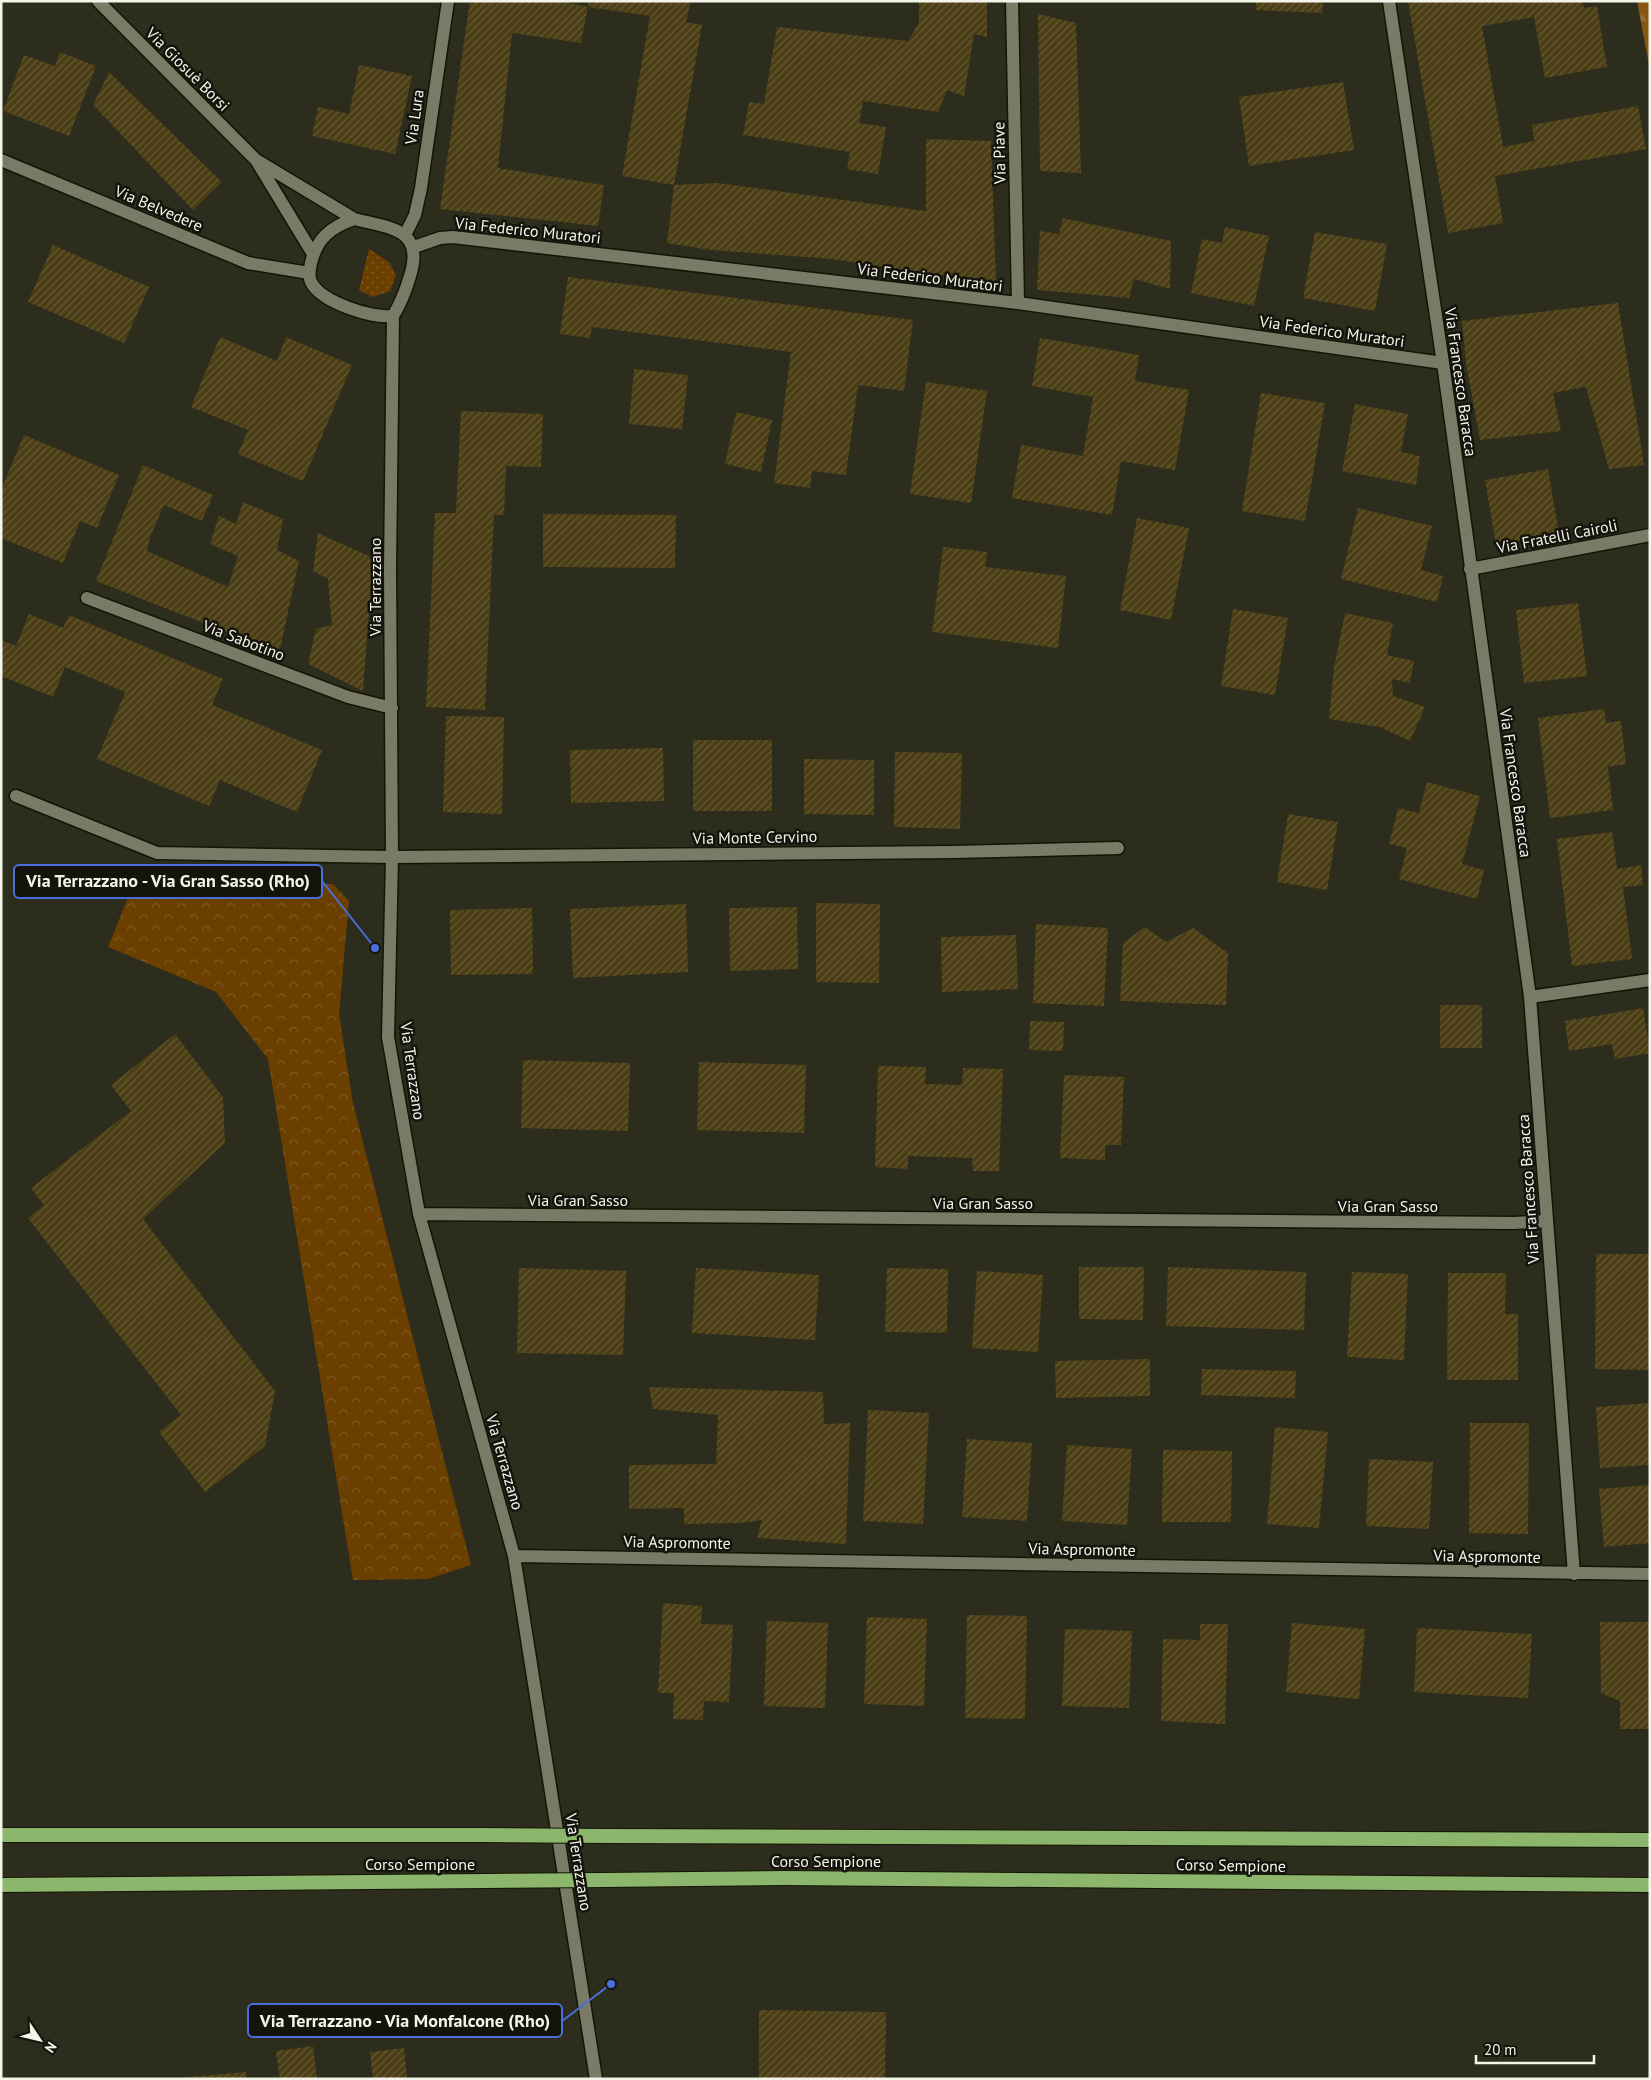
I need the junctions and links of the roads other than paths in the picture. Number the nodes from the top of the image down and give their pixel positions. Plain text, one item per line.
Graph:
1 (98, 1) edge
2 (448, 1) edge
3 (1012, 1) edge
4 (1389, 1) edge
5 (1, 160) edge
6 (256, 160) junction
7 (354, 219) junction
8 (405, 235) junction
9 (414, 247) junction
10 (313, 254) junction
11 (309, 273) junction
12 (1018, 304) junction
13 (393, 316) junction
14 (1443, 363) junction
15 (1650, 535) edge
16 (1470, 569) junction
17 (87, 598) dead end
18 (392, 708) junction
19 (16, 796) dead end
20 (1118, 848) dead end
21 (392, 857) junction
22 (1650, 980) edge
23 (1530, 997) junction
24 (419, 1214) junction
25 (1546, 1221) junction
26 (514, 1556) junction
27 (1574, 1574) junction
28 (1650, 1574) edge
29 (1, 1836) edge
30 (1650, 1840) edge
31 (1, 1885) edge
32 (1650, 1885) edge
33 (596, 2079) edge

1 - 6 street, Via Giosuè Borsi
2 - 8 street, Via Lura
3 - 12 street, Via Piave
4 - 14 street, Via Francesco Baracca
5 - 11 street, Via Belvedere
6 - 7 street, Via Giosuè Borsi
6 - 10 street, Via Giosuè Borsi
7 - 8 street
7 - 10 street
8 - 9 street
9 - 12 street, Via Federico Muratori
9 - 13 street
10 - 11 street
11 - 13 street
12 - 14 street, Via Federico Muratori
13 - 18 street, Via Terrazzano
14 - 16 street, Via Francesco Baracca
15 - 16 street, Via Fratelli Cairoli
16 - 23 street, Via Francesco Baracca
17 - 18 street, Via Sabotino
18 - 21 street, Via Terrazzano
19 - 21 street
20 - 21 street, Via Monte Cervino
21 - 24 street, Via Terrazzano
22 - 23 street
23 - 25 street, Via Francesco Baracca
24 - 25 street, Via Gran Sasso
24 - 26 street, Via Terrazzano
25 - 27 street, Via Francesco Baracca
26 - 27 street, Via Aspromonte
26 - 33 street, Via Terrazzano
27 - 28 street, Via Aspromonte
29 - 30 highway, Corso Sempione, bridge
31 - 32 highway, Corso Sempione, bridge

